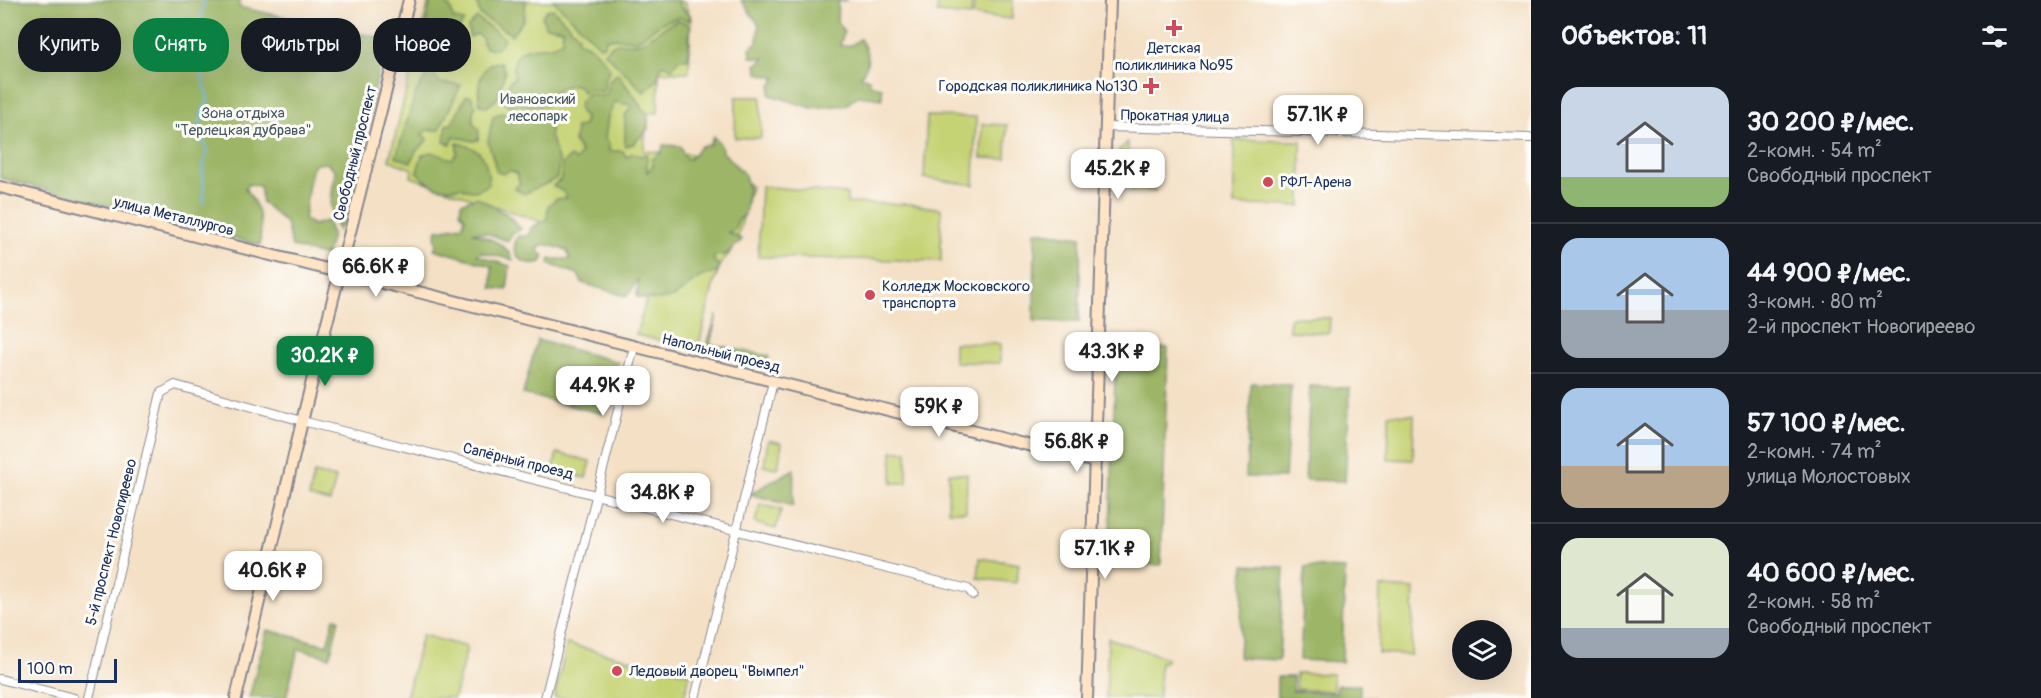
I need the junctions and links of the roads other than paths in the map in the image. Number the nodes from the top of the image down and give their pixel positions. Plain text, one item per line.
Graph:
1 (409, 0) edge
2 (1110, 0) edge
3 (1106, 128) junction
4 (1531, 138) edge
5 (0, 187) edge
6 (340, 274) junction
7 (634, 347) junction
8 (773, 382) junction
9 (161, 393) joint
10 (302, 421) junction
11 (1095, 462) junction
12 (596, 494) junction
13 (737, 530) junction
14 (973, 595) dead end
15 (0, 679) edge
16 (74, 698) edge
17 (89, 698) edge
18 (236, 698) edge
19 (545, 698) edge
20 (695, 698) edge
21 (1087, 698) edge

1 - 6 street, Свободный проспект
2 - 3 street
3 - 4 street, Прокатная улица
3 - 11 street
5 - 6 street, улица Металлургов
6 - 7 street, Напольный проезд
6 - 10 street, Свободный проспект
7 - 8 street, Напольный проезд
7 - 12 street
8 - 11 street, Напольный проезд
8 - 13 street
9 - 10 street, Сапёрный проезд
9 - 17 street, 5-й проспект Новогиреево
10 - 12 street, Сапёрный проезд
10 - 18 street, Свободный проспект
11 - 21 street
12 - 13 street, Сапёрный проезд
12 - 19 street
13 - 14 street, Сапёрный проезд
13 - 20 street
15 - 16 street

